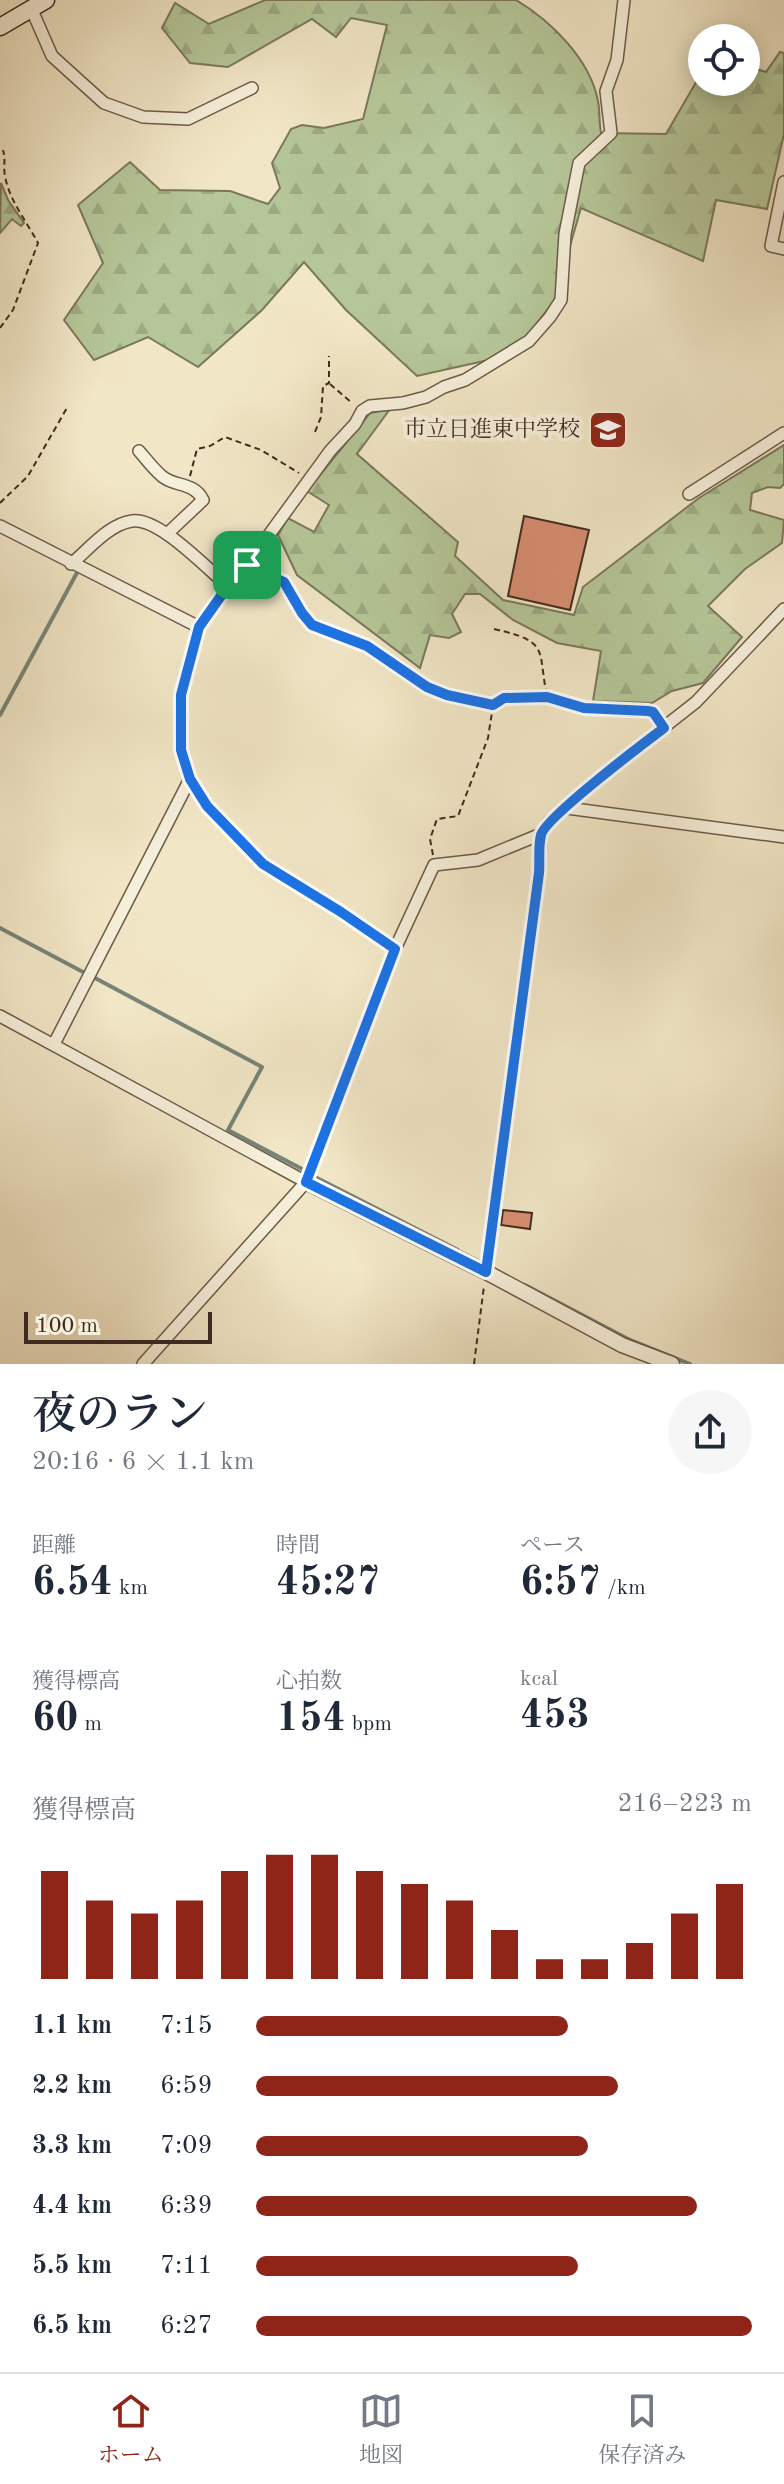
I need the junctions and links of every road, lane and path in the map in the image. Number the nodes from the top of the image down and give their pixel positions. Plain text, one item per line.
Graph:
1 (624, 0) edge
2 (39, 4) edge
3 (0, 27) edge
4 (252, 88) dead end
5 (3, 150) dead end
6 (784, 182) edge
7 (784, 249) edge
8 (0, 328) edge
9 (329, 356) dead end
10 (329, 383) junction
11 (68, 406) dead end
12 (362, 411) junction
13 (315, 432) dead end
14 (784, 433) edge
15 (139, 451) dead end
16 (310, 480) junction
17 (186, 485) junction
18 (689, 494) dead end
19 (0, 503) edge
20 (0, 526) edge
21 (167, 534) junction
22 (71, 564) junction
23 (247, 565) junction
24 (228, 586) junction
25 (784, 609) edge
26 (199, 627) junction
27 (494, 629) dead end
28 (547, 697) junction
29 (493, 705) junction
30 (664, 728) junction
31 (190, 779) junction
32 (567, 808) junction
33 (541, 834) junction
34 (784, 837) edge
35 (434, 865) junction
36 (395, 949) junction
37 (0, 1016) edge
38 (54, 1044) junction
39 (306, 1182) junction
40 (486, 1272) junction
41 (143, 1364) edge
42 (474, 1364) edge
43 (672, 1364) edge

1 - 12 street
2 - 3 main road
2 - 4 street
5 - 8 path
6 - 7 street
9 - 10 path
10 - 12 path
10 - 13 path
11 - 19 path
12 - 16 street
14 - 18 street
15 - 17 street
16 - 17 path
16 - 23 street
17 - 21 street
20 - 22 street
21 - 22 street
21 - 24 street
22 - 26 street
23 - 24 street
23 - 29 path
24 - 26 street
25 - 30 street
26 - 31 street
27 - 28 path
28 - 29 path
28 - 30 path
29 - 35 path
30 - 32 street
31 - 36 street
31 - 38 street
32 - 33 street
32 - 34 street
33 - 35 street
33 - 40 street
35 - 36 street
36 - 39 street
37 - 38 street
38 - 39 street
39 - 40 street
39 - 41 street
40 - 42 path
40 - 43 street

